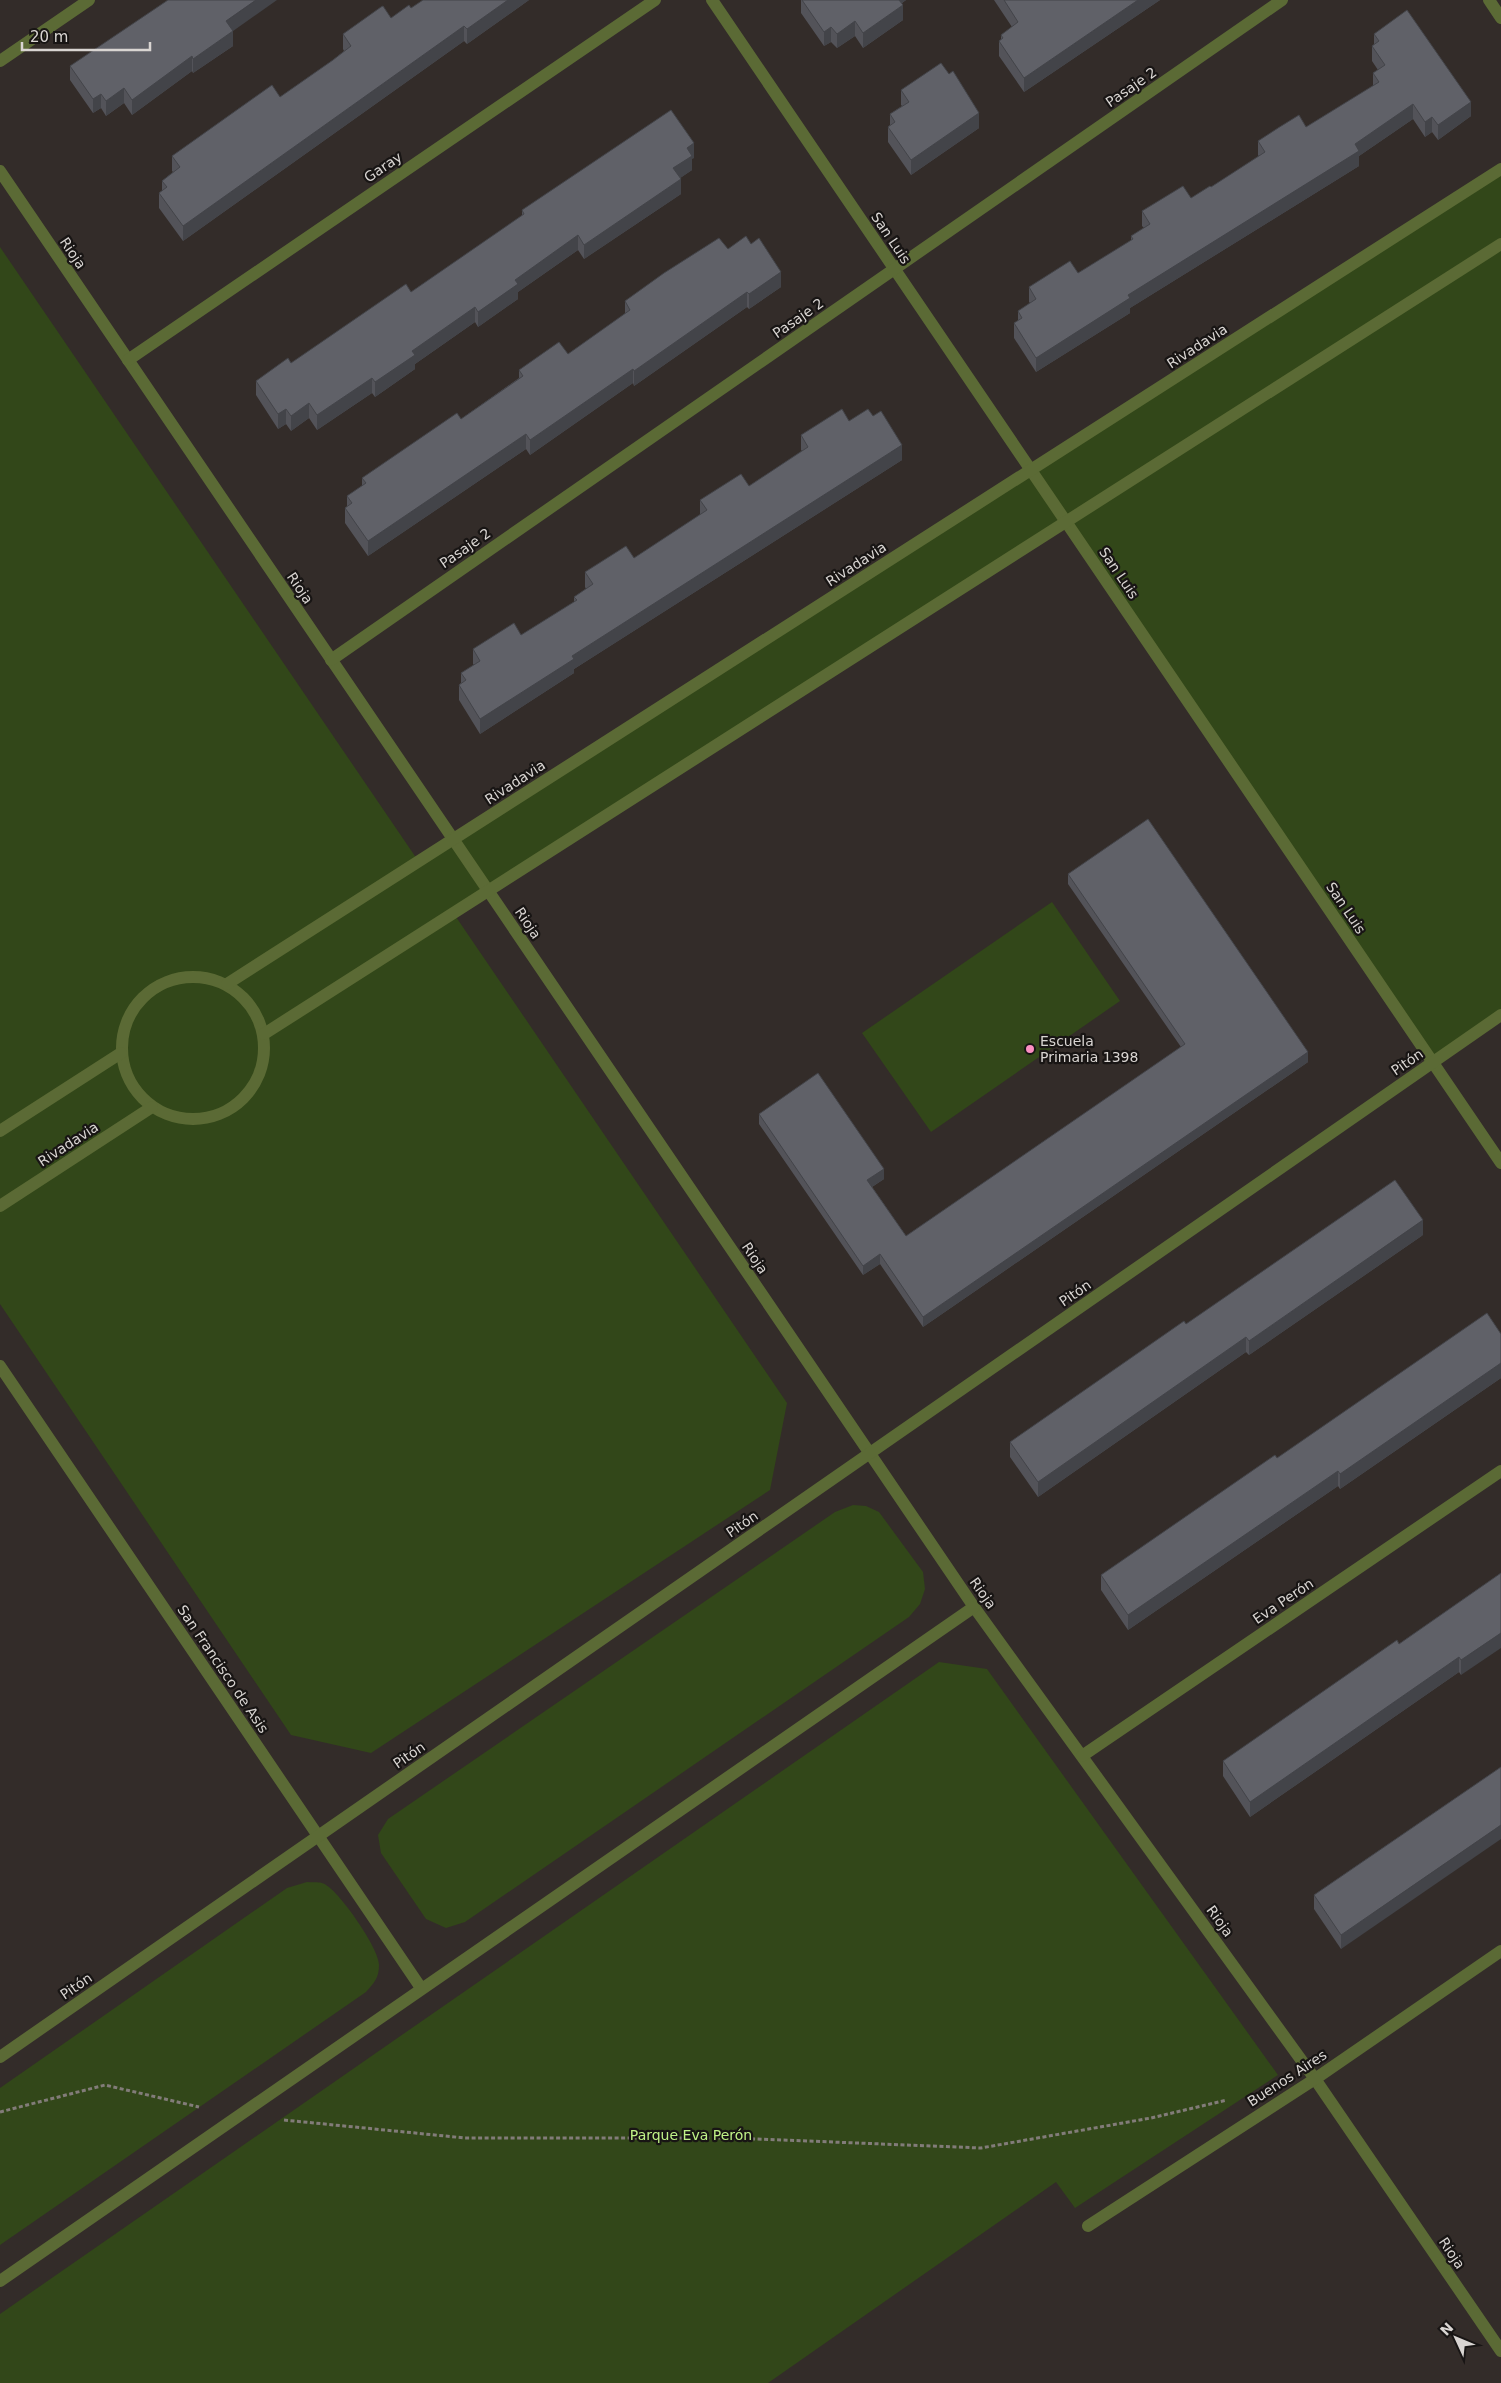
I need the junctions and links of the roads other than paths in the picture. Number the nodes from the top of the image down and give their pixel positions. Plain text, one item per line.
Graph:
1 (89, 0) edge
2 (655, 0) edge
3 (712, 0) edge
4 (1282, 0) edge
5 (1489, 0) edge
6 (1501, 18) edge
7 (0, 61) edge
8 (1501, 169) edge
9 (0, 171) edge
10 (1501, 244) edge
11 (894, 269) junction
12 (128, 360) junction
13 (1031, 470) junction
14 (1066, 522) junction
15 (331, 660) junction
16 (453, 840) junction
17 (488, 892) junction
18 (227, 984) junction
19 (1501, 1015) edge
20 (264, 1034) junction
21 (122, 1053) junction
22 (1433, 1062) junction
23 (152, 1107) junction
24 (0, 1131) edge
25 (1501, 1163) edge
26 (0, 1206) edge
27 (0, 1366) edge
28 (869, 1454) junction
29 (1501, 1471) edge
30 (974, 1607) junction
31 (1082, 1756) junction
32 (318, 1836) junction
33 (1501, 1950) edge
34 (421, 1988) junction
35 (0, 2057) edge
36 (1315, 2079) junction
37 (1088, 2226) dead end
38 (0, 2281) edge
39 (1501, 2351) edge

1 - 7 street
2 - 12 street, Garay
3 - 11 street, San Luis
4 - 11 street, Pasaje 2
5 - 6 street
8 - 13 street, Rivadavia
9 - 12 street, Rioja
10 - 14 street
11 - 13 street, San Luis
11 - 15 street, Pasaje 2
12 - 15 street, Rioja
13 - 14 street, San Luis
13 - 16 street, Rivadavia
14 - 17 street
14 - 22 street, San Luis
15 - 16 street, Rioja
16 - 17 street, Rioja
16 - 18 street, Rivadavia
17 - 20 street
17 - 28 street, Rioja
18 - 20 street
18 - 21 street
19 - 22 street, Pitón
20 - 23 street
21 - 23 street
21 - 24 street
22 - 25 street, San Luis
22 - 28 street, Pitón
23 - 26 street, Rivadavia
27 - 32 street, San Francisco de Asis
28 - 30 street, Rioja
28 - 32 street, Pitón
29 - 31 street, Eva Perón
30 - 31 street, Rioja
30 - 34 street
31 - 36 street, Rioja
32 - 34 street, San Francisco de Asis
32 - 35 street, Pitón
33 - 36 street, Buenos Aires
34 - 38 street
36 - 37 street, Buenos Aires
36 - 39 street, Rioja

